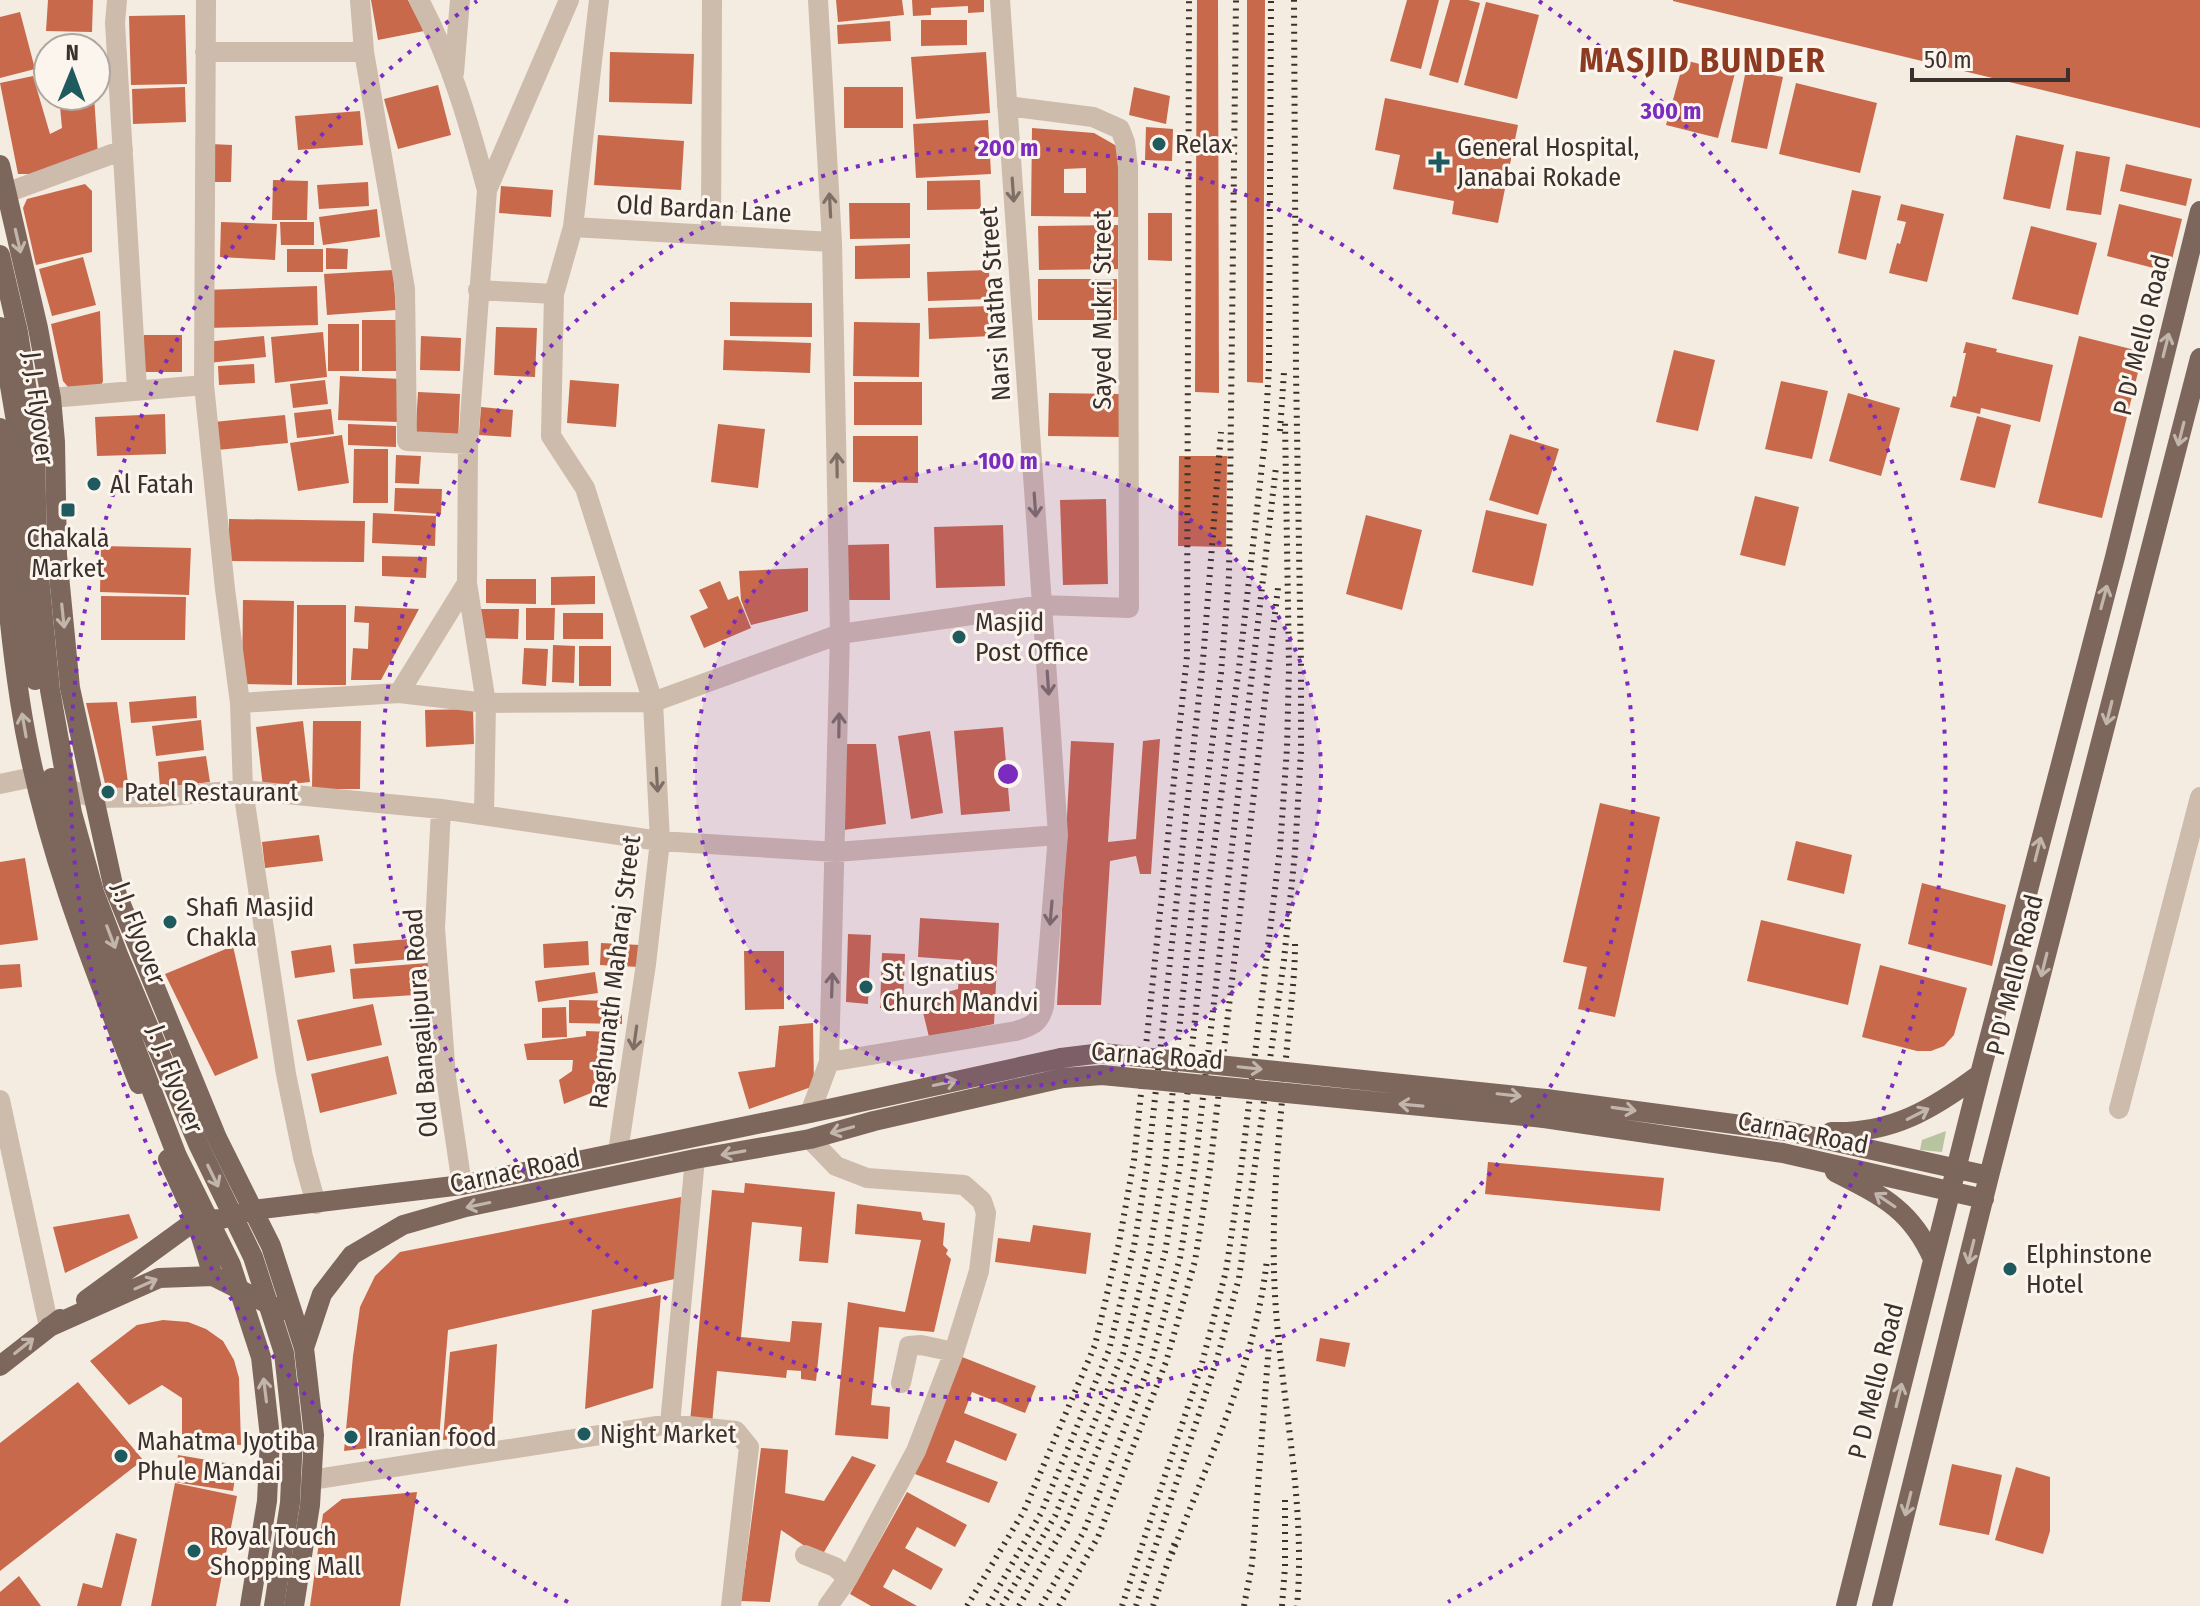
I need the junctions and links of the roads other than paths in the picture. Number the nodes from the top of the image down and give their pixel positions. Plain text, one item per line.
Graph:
1 (117, 0) edge
2 (206, 0) edge
3 (360, 0) edge
4 (458, 0) edge
5 (569, 0) edge
6 (599, 0) edge
7 (712, 0) edge
8 (818, 0) edge
9 (1000, 0) edge
10 (422, 5) edge
11 (205, 52) junction
12 (364, 52) junction
13 (454, 77) junction
14 (1007, 106) junction
15 (123, 150) junction
16 (0, 165) edge
17 (487, 190) junction
18 (6, 193) junction
19 (2200, 211) edge
20 (573, 227) junction
21 (711, 235) junction
22 (832, 242) junction
23 (0, 255) edge
24 (478, 290) junction
25 (554, 294) junction
26 (0, 327) edge
27 (2200, 358) edge
28 (204, 385) junction
29 (137, 389) junction
30 (51, 398) junction
31 (0, 428) edge
32 (468, 444) junction
33 (467, 583) junction
34 (1042, 605) junction
35 (840, 634) junction
36 (399, 693) junction
37 (653, 702) junction
38 (240, 703) junction
39 (486, 703) junction
40 (33, 777) junction
41 (0, 784) edge
42 (243, 790) junction
43 (2200, 797) edge
44 (94, 798) junction
45 (441, 809) junction
46 (484, 815) junction
47 (1058, 835) junction
48 (660, 841) junction
49 (836, 852) junction
50 (829, 1062) junction
51 (1062, 1068) junction
52 (1980, 1074) junction
53 (0, 1100) edge
54 (1545, 1108) junction
55 (2119, 1109) dead end
56 (810, 1113) junction
57 (1787, 1131) junction
58 (810, 1139) junction
59 (618, 1152) junction
60 (1783, 1153) junction
61 (695, 1159) junction
62 (1956, 1168) junction
63 (1989, 1176) junction
64 (462, 1185) junction
65 (1950, 1191) junction
66 (1984, 1199) junction
67 (316, 1204) junction
68 (253, 1210) junction
69 (196, 1220) junction
70 (1933, 1259) junction
71 (213, 1276) junction
72 (49, 1327) junction
73 (304, 1348) junction
74 (954, 1352) junction
75 (0, 1366) edge
76 (901, 1383) dead end
77 (670, 1424) junction
78 (311, 1480) junction
79 (805, 1555) dead end
80 (848, 1578) junction
81 (250, 1606) edge
82 (274, 1606) edge
83 (294, 1606) edge
84 (731, 1606) edge
85 (828, 1606) edge
86 (1846, 1606) edge
87 (1882, 1606) edge

1 - 15 street
2 - 11 street
3 - 12 street
4 - 10 street
4 - 13 street
5 - 17 street
6 - 20 street, Raghunath Maharaj Street
7 - 21 street
22 -> 8 street
9 - 14 street, Narsi Natha Street
10 - 13 street
11 - 12 street
11 - 28 street
12 - 32 street
13 - 17 street
14 -> 34 street, Narsi Natha Street
14 - 34 street, Sayed Mukri Street
15 - 18 street
15 - 29 street
16 - 18 main road
17 - 24 street
18 -> 30 main road
52 -> 19 main road, P D' Mello Road
20 - 21 street, Old Bardan Lane
20 - 25 street, Raghunath Maharaj Street
21 - 22 street, Old Bardan Lane
35 -> 22 street
23 -> 82 main road, J.J. Flyover, bridge
24 - 25 street
24 - 32 street
25 - 37 street, Raghunath Maharaj Street
81 -> 26 main road, J. J. Flyover, bridge
27 -> 63 main road, P D' Mello Road
28 - 29 street
28 - 38 street
29 - 30 street
30 -> 44 main road
40 -> 31 main road
32 - 33 street
33 - 36 street
33 - 39 street
34 - 35 street
34 -> 47 street, Narsi Natha Street
35 - 37 street
49 -> 35 street
36 - 38 street
36 - 39 street
37 - 39 street
37 -> 48 street, Raghunath Maharaj Street
38 - 42 street
39 - 46 street
40 - 41 street
40 - 44 street
40 - 69 main road
42 - 44 street
42 - 45 street
42 - 67 street
43 - 55 street
44 - 68 main road
45 - 46 street
45 - 64 street, Old Bangalipura Road
46 - 48 street
47 - 49 street
47 -> 50 street, Narsi Natha Street
48 - 49 street
48 -> 59 street, Raghunath Maharaj Street
50 -> 49 street
50 - 56 street
51 - 54 main road, Carnac Road, bridge
56 -> 51 main road, Carnac Road
51 -> 58 main road, Carnac Road
57 -> 52 main road
52 - 62 main road, P D' Mello Road
53 - 72 street
54 -> 57 main road
54 - 60 main road, Carnac Road
56 - 59 main road, Carnac Road
57 - 62 main road, Carnac Road
58 -> 61 main road, Carnac Road
58 - 74 street
59 - 64 main road, Carnac Road
60 - 65 main road, Carnac Road
70 -> 60 main road
61 -> 73 main road, Carnac Road
61 - 77 street
62 - 63 main road, Carnac Road
62 - 65 main road, P D Mello Road
63 - 66 main road, P D' Mello Road
64 - 67 main road, Carnac Road
65 - 66 main road, Carnac Road
65 - 70 main road, P D Mello Road
66 -> 87 main road, P D' Mello Road
67 - 68 main road, Carnac Road
68 - 69 main road, Carnac Road
68 - 73 main road
69 - 71 main road
69 - 72 main road
86 -> 70 main road, P D Mello Road
72 -> 71 main road
71 - 73 main road
75 -> 72 main road
73 - 78 main road
74 - 76 street
74 - 80 street
77 - 78 street
77 - 84 street
78 - 83 main road
79 - 80 street
80 - 85 street

